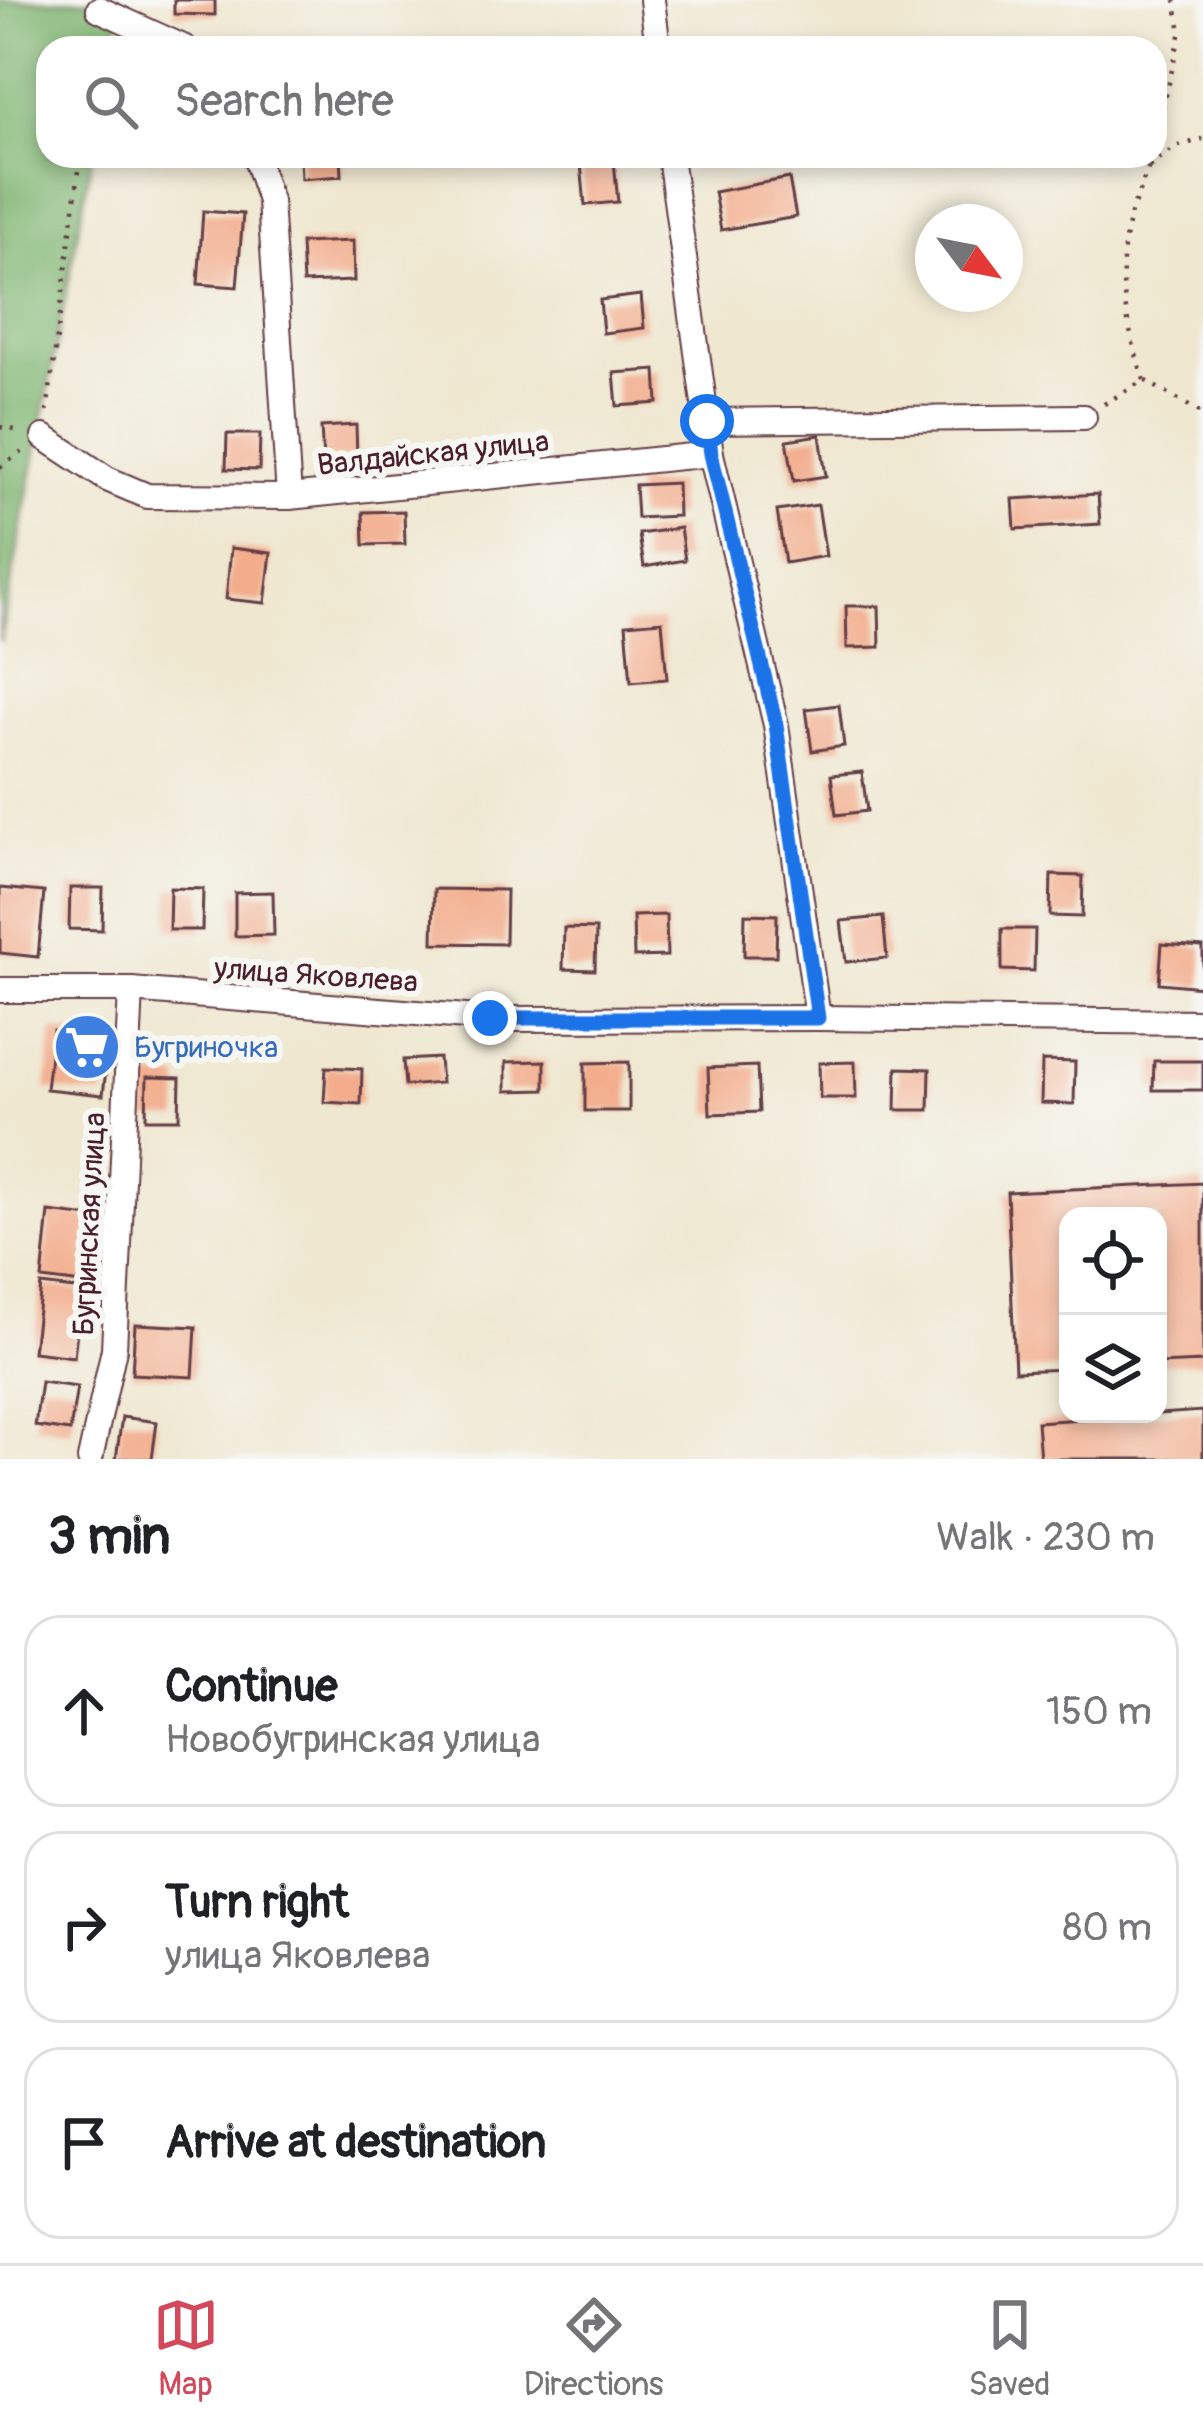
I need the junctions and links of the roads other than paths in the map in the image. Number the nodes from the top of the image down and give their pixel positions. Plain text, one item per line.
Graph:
1 (652, 0) edge
2 (99, 9) dead end
3 (159, 36) edge
4 (656, 36) edge
5 (259, 168) edge
6 (672, 168) edge
7 (1084, 417) road end
8 (707, 421) junction
9 (44, 437) road end
10 (711, 454) junction
11 (289, 497) junction
12 (0, 990) edge
13 (131, 991) junction
14 (818, 1018) junction
15 (1203, 1022) edge
16 (90, 1459) edge

1 - 4 street
2 - 3 street
5 - 11 street, Валдайская улица
6 - 8 street
7 - 8 street
8 - 10 street
9 - 11 street
10 - 11 street, Валдайская улица
10 - 14 street
12 - 13 street, улица Яковлева
13 - 14 street, улица Яковлева
13 - 16 street, Бугринская улица
14 - 15 street, улица Яковлева

